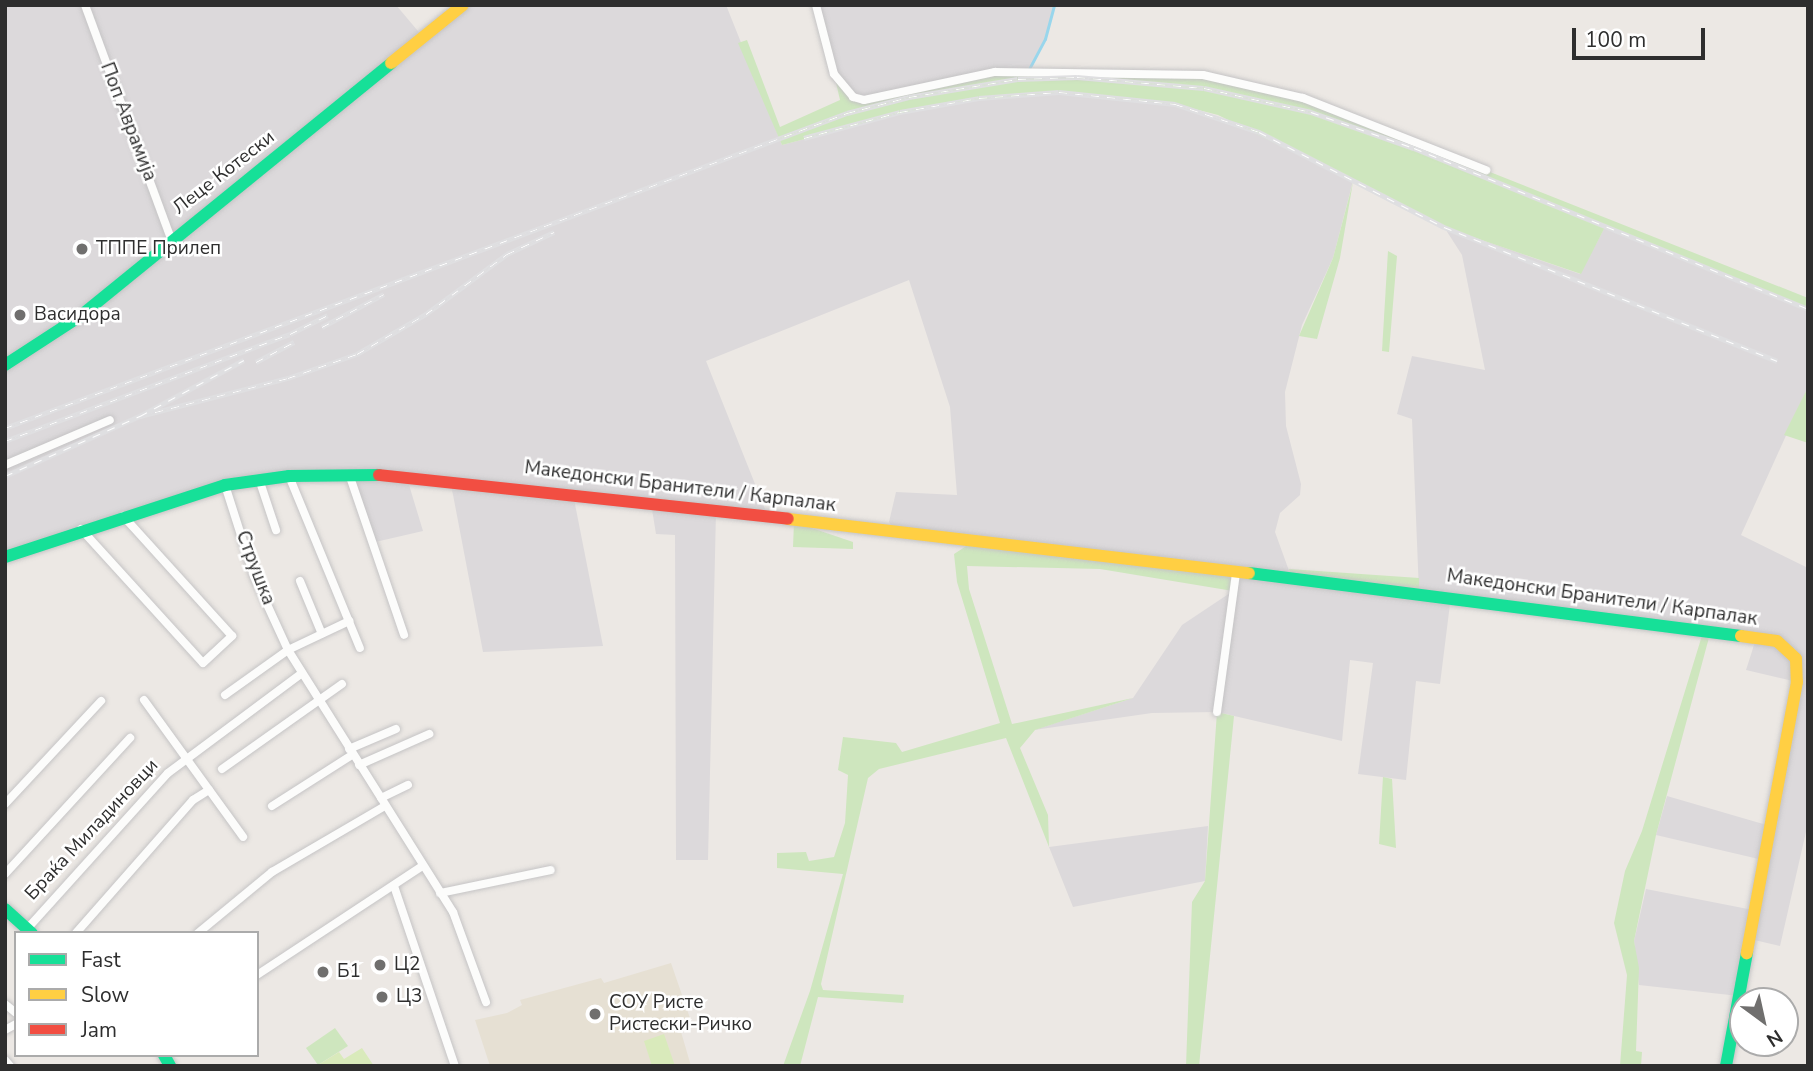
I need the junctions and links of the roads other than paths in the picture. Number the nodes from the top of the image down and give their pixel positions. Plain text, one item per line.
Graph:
1 (85, 5) edge
2 (463, 5) edge
3 (816, 5) edge
4 (1486, 170) dead end
5 (171, 239) junction
6 (5, 365) edge
7 (110, 420) dead end
8 (5, 465) edge
9 (349, 474) junction
10 (289, 476) junction
11 (259, 479) junction
12 (225, 485) junction
13 (123, 516) junction
14 (81, 529) junction
15 (276, 530) dead end
16 (5, 557) edge
17 (1236, 574) junction
18 (300, 581) dead end
19 (349, 621) junction
20 (322, 634) junction
21 (404, 635) dead end
22 (360, 648) dead end
23 (288, 650) junction
24 (301, 674) junction
25 (342, 684) dead end
26 (225, 695) dead end
27 (318, 699) junction
28 (144, 700) dead end
29 (101, 701) dead end
30 (1217, 712) dead end
31 (396, 729) dead end
32 (429, 734) dead end
33 (130, 738) dead end
34 (350, 752) junction
35 (187, 760) junction
36 (359, 765) junction
37 (222, 769) dead end
38 (408, 785) dead end
39 (209, 790) junction
40 (383, 802) junction
41 (5, 804) edge
42 (272, 806) dead end
43 (243, 837) dead end
44 (421, 867) junction
45 (551, 870) dead end
46 (5, 874) edge
47 (394, 886) junction
48 (440, 893) junction
49 (5, 909) edge
50 (30, 931) edge
51 (77, 931) edge
52 (200, 931) edge
53 (259, 974) edge
54 (486, 1002) dead end
55 (5, 1060) edge
56 (10, 1066) edge
57 (455, 1066) edge
58 (1727, 1066) edge

1 - 5 street, Поп Аврамија
2 - 5 main road, Леце Котески
3 - 4 street
5 - 6 main road, Леце Котески
7 - 8 street
9 - 10 main road, Македонски Бранители / Карпалак
9 - 17 main road, Македонски Бранители / Карпалак
9 - 21 street
10 - 11 main road, Македонски Бранители / Карпалак
10 - 19 street
11 - 12 main road, Македонски Бранители / Карпалак
11 - 15 street, Струшка
12 - 13 main road, Македонски Бранители / Карпалак
12 - 23 street, Струшка
13 - 14 main road, Македонски Бранители / Карпалак
13 - 14 street
14 - 16 main road, Македонски Бранители / Карпалак
17 - 30 street
17 - 58 main road, Македонски Бранители / Карпалак
18 - 20 street, Струшка
19 - 20 street
19 - 22 street
20 - 23 street
23 - 24 street, Струшка
23 - 26 street
24 - 27 street, Струшка
24 - 35 street
25 - 27 street
27 - 34 street, Струшка
27 - 37 street
28 - 35 street, Браќа Миладиновци
29 - 41 street
31 - 34 street
32 - 36 street
33 - 46 street, Браќа Миладиновци
34 - 36 street, Струшка
34 - 42 street
35 - 39 street, Браќа Миладиновци
35 - 50 street, Браќа Миладиновци
36 - 40 street, Струшка
38 - 40 street
39 - 43 street, Браќа Миладиновци
39 - 51 street
40 - 44 street, Струшка
40 - 52 street
44 - 47 street
44 - 48 street, Струшка
45 - 48 street
47 - 53 street
47 - 57 street
48 - 54 street, Струшка
49 - 50 main road, Браќа Миладиновци
55 - 56 street

